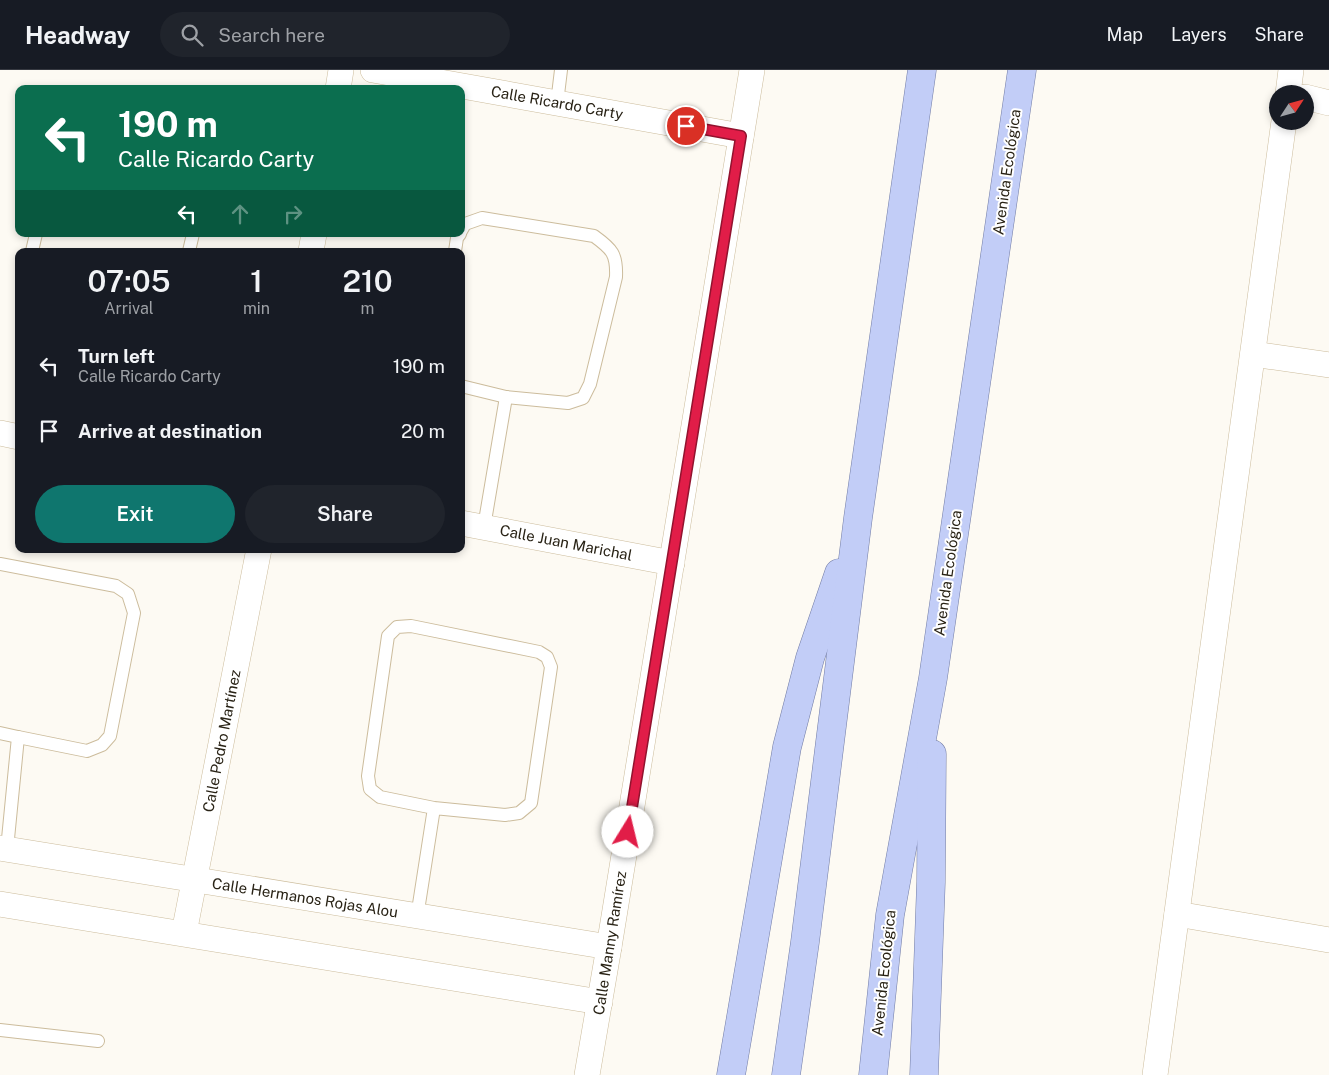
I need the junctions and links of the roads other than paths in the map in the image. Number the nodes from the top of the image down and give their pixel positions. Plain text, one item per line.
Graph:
1 (342, 70) edge
2 (373, 70) edge
3 (561, 70) edge
4 (752, 70) edge
5 (922, 70) edge
6 (1022, 70) edge
7 (1291, 70) edge
8 (339, 85) edge
9 (457, 85) edge
10 (1289, 85) edge
11 (465, 86) edge
12 (1314, 99) edge
13 (557, 103) junction
14 (1329, 103) edge
15 (1283, 130) edge
16 (741, 136) junction
17 (465, 224) edge
18 (1253, 354) junction
19 (1329, 365) edge
20 (465, 387) edge
21 (506, 397) junction
22 (0, 434) edge
23 (15, 436) edge
24 (858, 518) junction
25 (473, 525) edge
26 (258, 553) edge
27 (672, 563) junction
28 (0, 564) edge
29 (933, 678) junction
30 (0, 733) edge
31 (18, 737) junction
32 (434, 808) junction
33 (3, 849) edge
34 (195, 881) junction
35 (0, 904) edge
36 (1177, 914) junction
37 (417, 917) junction
38 (184, 933) junction
39 (1329, 940) edge
40 (609, 947) junction
41 (600, 1002) junction
42 (0, 1030) edge
43 (98, 1041) dead end
44 (587, 1075) edge
45 (731, 1075) edge
46 (786, 1075) edge
47 (873, 1075) edge
48 (924, 1075) edge
49 (1155, 1075) edge

1 - 8 street
2 - 9 street, Calle Ricardo Carty
3 - 13 lane
4 - 16 street, Calle Manny Ramírez
5 - 24 main road
6 - 29 main road, Avenida Ecológica
7 - 10 street
11 - 13 street, Calle Ricardo Carty
12 - 14 street
13 - 16 street, Calle Ricardo Carty
15 - 18 street
16 - 27 street, Calle Manny Ramírez
17 - 21 lane
18 - 19 street
18 - 36 street
20 - 21 lane
21 - 25 lane
22 - 23 street
24 - 45 main road
24 - 46 main road
25 - 27 street, Calle Juan Marichal
26 - 34 street, Calle Pedro Martínez
27 - 40 street, Calle Manny Ramírez
28 - 31 lane
29 - 47 main road, Avenida Ecológica
29 - 48 main road
30 - 31 lane
31 - 33 lane
32 - 32 lane
32 - 37 lane
33 - 34 street, Calle Hermanos Rojas Alou
34 - 37 street, Calle Hermanos Rojas Alou
34 - 38 street, Calle Pedro Martínez
35 - 38 street
36 - 39 street
36 - 49 street
37 - 40 street, Calle Hermanos Rojas Alou
38 - 41 street
40 - 41 street, Calle Manny Ramírez
41 - 44 street, Calle Manny Ramírez
42 - 43 lane

